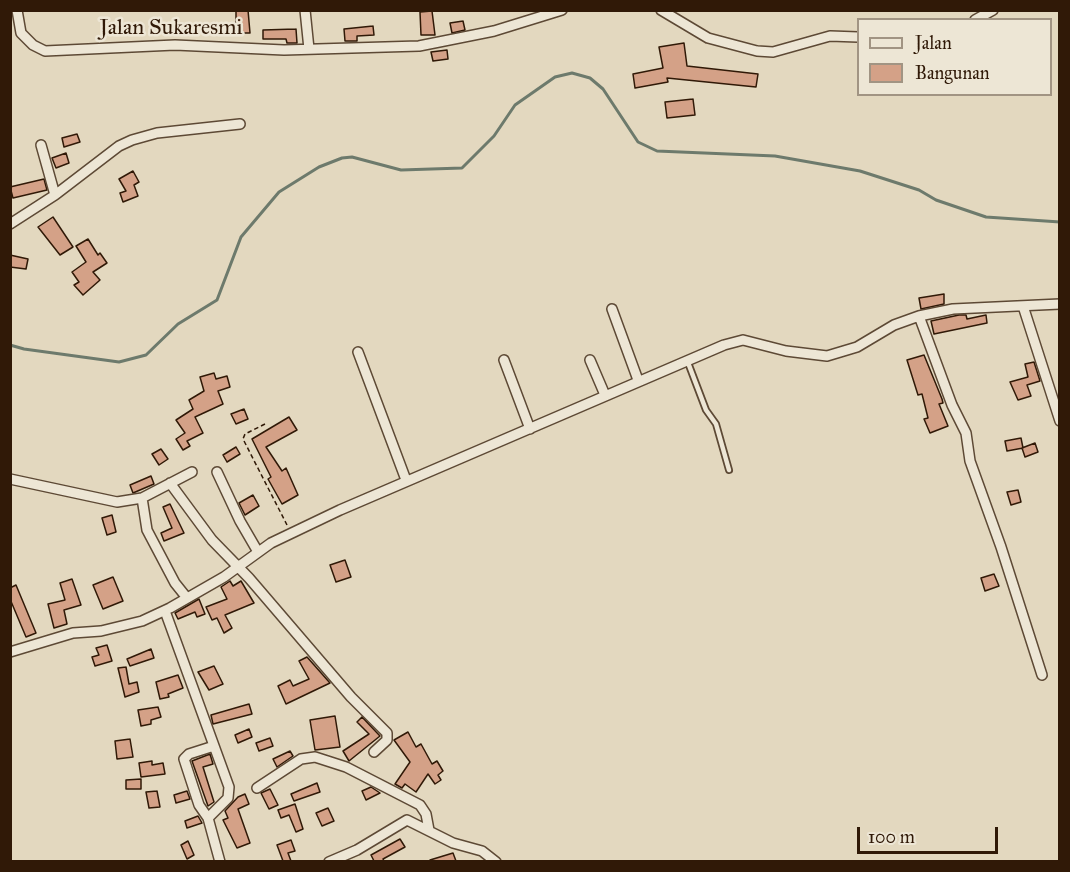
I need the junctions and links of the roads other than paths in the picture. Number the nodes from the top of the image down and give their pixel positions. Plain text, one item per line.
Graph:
1 (17, 10) edge
2 (305, 10) edge
3 (562, 10) edge
4 (661, 10) edge
5 (993, 10) edge
6 (979, 18) edge
7 (857, 37) edge
8 (309, 50) junction
9 (240, 124) dead end
10 (41, 145) dead end
11 (55, 195) junction
12 (10, 224) edge
13 (1059, 304) edge
14 (1023, 306) junction
15 (612, 309) dead end
16 (919, 315) junction
17 (358, 352) dead end
18 (504, 360) dead end
19 (590, 360) dead end
20 (687, 360) junction
21 (638, 380) junction
22 (605, 395) junction
23 (1059, 421) edge
24 (530, 429) junction
25 (729, 470) dead end
26 (192, 472) dead end
27 (217, 472) dead end
28 (10, 479) edge
29 (406, 480) junction
30 (170, 483) junction
31 (142, 498) junction
32 (258, 552) junction
33 (237, 567) junction
34 (187, 598) junction
35 (165, 611) junction
36 (10, 652) edge
37 (1042, 675) dead end
38 (214, 746) junction
39 (374, 753) dead end
40 (257, 788) dead end
41 (208, 818) junction
42 (429, 830) junction
43 (220, 861) edge
44 (329, 861) edge
45 (496, 861) edge

1 - 8 street, Jalan Sukaresmi
2 - 8 street
3 - 8 street, Jalan Sukaresmi
4 - 7 street
5 - 6 street
9 - 11 street
10 - 11 street
11 - 12 street
13 - 14 street
14 - 16 street
14 - 23 street
15 - 21 street
16 - 20 street
16 - 37 street
17 - 29 street
18 - 24 street
19 - 22 street
20 - 21 street
20 - 25 lane
21 - 22 street
22 - 24 street
24 - 29 street
26 - 30 street
27 - 32 street
28 - 31 street
29 - 32 street
30 - 31 street
30 - 33 street
31 - 34 street
32 - 33 street
33 - 34 street
33 - 39 street
34 - 35 street
35 - 36 street
35 - 38 street
38 - 41 street
38 - 41 street
40 - 42 street
41 - 43 street
42 - 44 street
42 - 45 street

